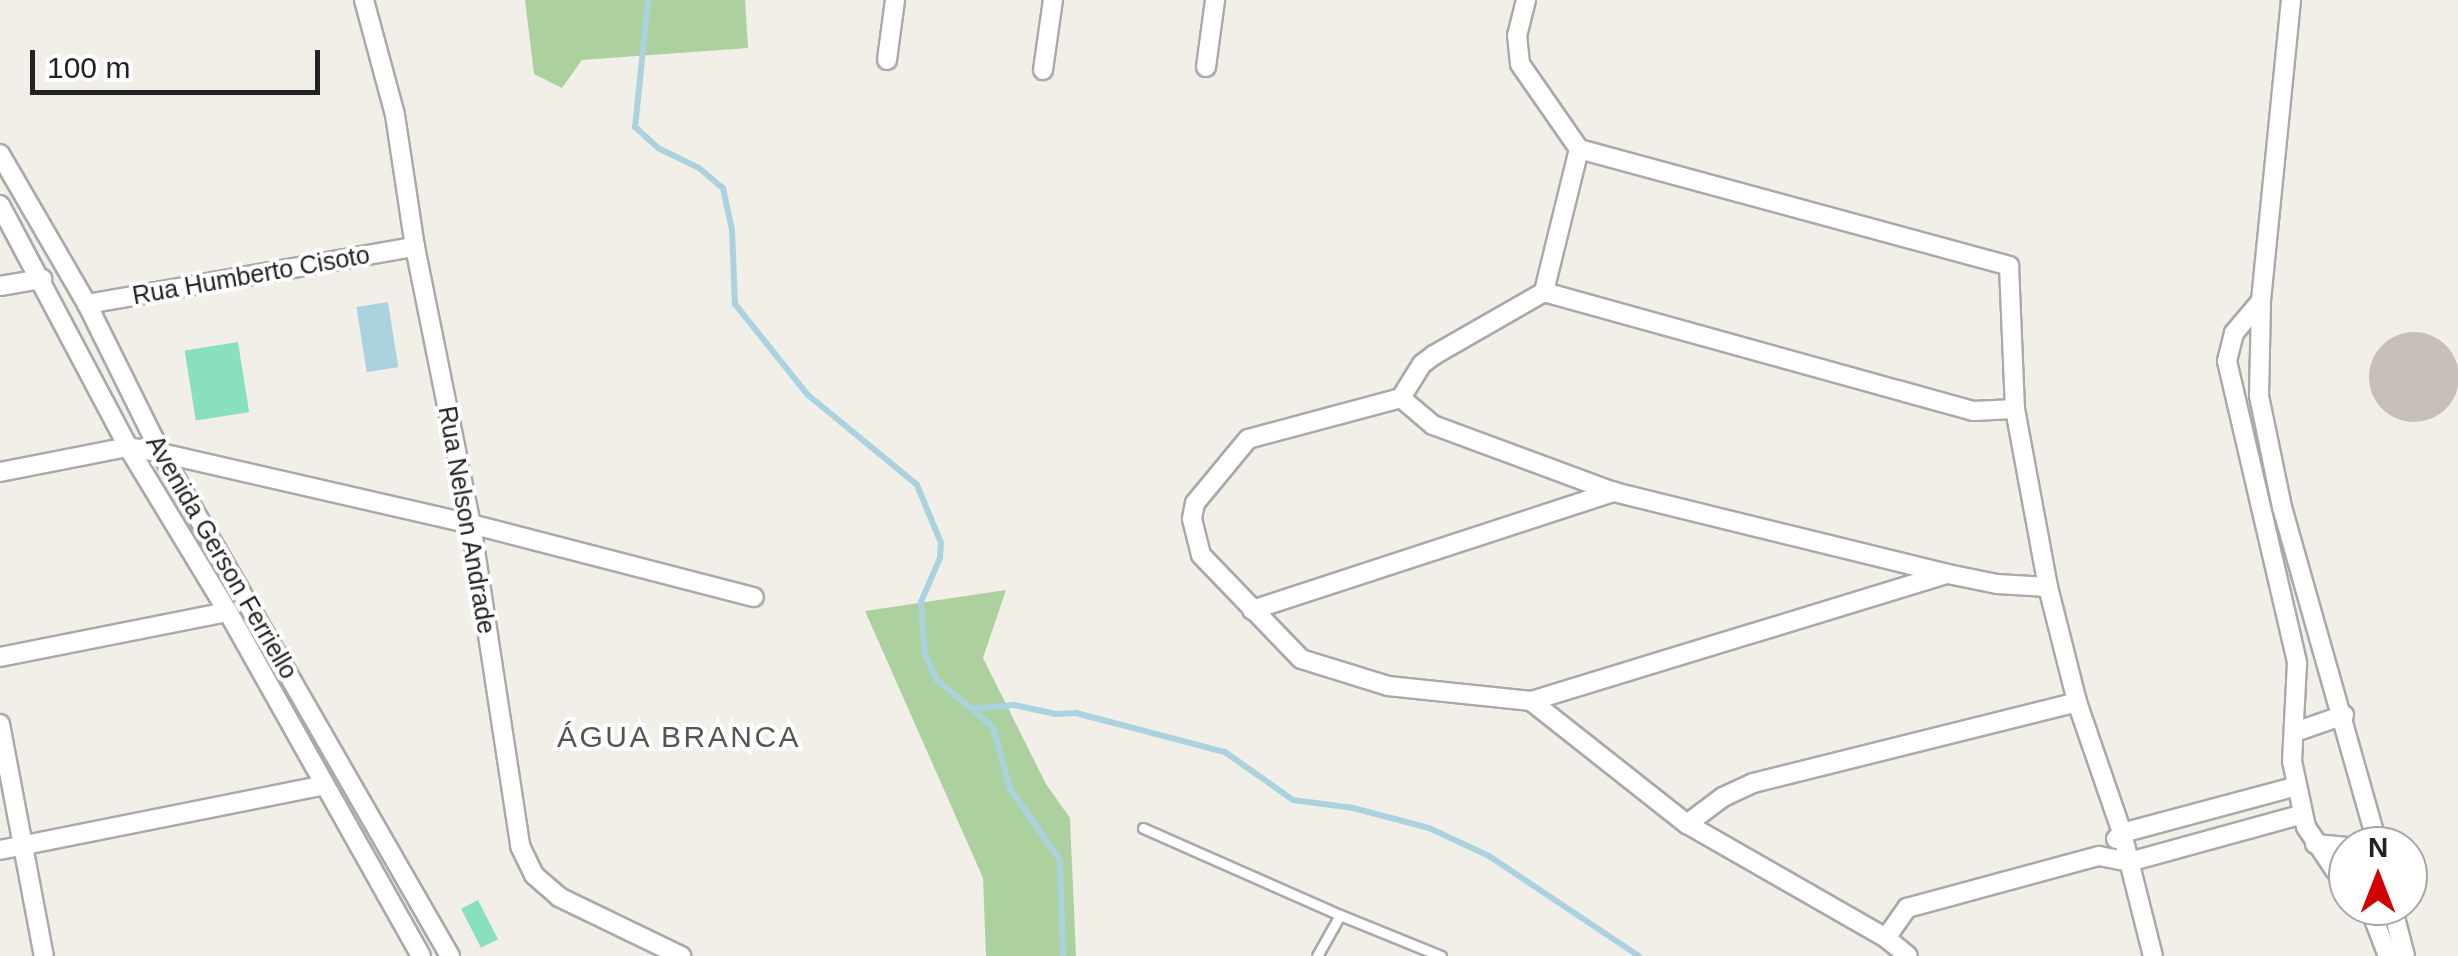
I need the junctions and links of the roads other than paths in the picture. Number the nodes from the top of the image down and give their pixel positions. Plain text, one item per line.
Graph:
1 (364, 0) edge
2 (896, 0) edge
3 (1053, 0) edge
4 (1215, 0) edge
5 (1526, 0) edge
6 (2291, 0) edge
7 (887, 60) dead end
8 (1206, 67) dead end
9 (1044, 70) dead end
10 (1579, 149) junction
11 (0, 154) edge
12 (0, 205) edge
13 (415, 246) junction
14 (42, 279) junction
15 (0, 286) edge
16 (1544, 292) junction
17 (2261, 302) junction
18 (87, 304) junction
19 (1400, 398) junction
20 (2015, 409) junction
21 (128, 447) junction
22 (161, 453) junction
23 (0, 472) edge
24 (1614, 492) junction
25 (470, 524) junction
26 (1948, 574) junction
27 (2048, 587) junction
28 (754, 597) dead end
29 (1252, 610) junction
30 (228, 612) junction
31 (0, 657) edge
32 (1530, 702) junction
33 (2077, 702) junction
34 (2344, 715) junction
35 (0, 724) edge
36 (2294, 732) junction
37 (325, 785) junction
38 (2297, 786) junction
39 (2303, 814) junction
40 (1687, 824) junction
41 (2372, 826) edge
42 (1143, 828) dead end
43 (2122, 833) junction
44 (2315, 844) junction
45 (2328, 845) edge
46 (24, 846) junction
47 (0, 850) edge
48 (2099, 856) junction
49 (2328, 858) edge
50 (2129, 862) junction
51 (1340, 915) junction
52 (2377, 926) edge
53 (2397, 926) edge
54 (1886, 938) junction
55 (44, 956) edge
56 (418, 956) edge
57 (450, 956) edge
58 (681, 956) edge
59 (1317, 956) edge
60 (1440, 956) edge
61 (1908, 956) edge
62 (2152, 956) edge
63 (2388, 956) edge
64 (2405, 956) edge

1 - 13 street, Rua Nelson Andrade
2 - 7 street
3 - 9 street
4 - 8 street
5 - 10 street
6 - 17 street
10 - 16 street
10 - 20 street
11 - 18 street, Avenida Gerson Ferriello
12 - 14 street, Avenida Gerson Ferriello
13 - 18 street, Rua Humberto Cisoto
13 - 25 street, Rua Nelson Andrade
14 - 15 street
14 - 21 street, Avenida Gerson Ferriello
16 - 19 street
16 - 20 street
17 - 34 street
17 - 36 street
18 - 22 street, Avenida Gerson Ferriello
19 - 24 street
19 - 29 street
20 - 27 street
21 - 22 street
21 - 23 street
21 - 30 street, Avenida Gerson Ferriello
22 - 25 street
22 - 57 street, Avenida Gerson Ferriello
24 - 26 street
24 - 29 street
25 - 28 street
25 - 58 street, Rua Nelson Andrade
26 - 27 street
26 - 32 street
27 - 33 street
29 - 32 street
30 - 31 street
30 - 37 street, Avenida Gerson Ferriello
32 - 40 street
33 - 40 street
33 - 43 street
34 - 36 street
34 - 41 street
35 - 46 street
36 - 38 street
37 - 46 street
37 - 56 street, Avenida Gerson Ferriello
38 - 39 street
38 - 43 street
39 - 44 street
39 - 50 street
40 - 54 street
42 - 51 lane
43 - 48 street
43 - 50 street
44 - 45 street
44 - 49 street
46 - 47 street
46 - 55 street
48 - 50 street
48 - 54 street
50 - 62 street
51 - 59 lane
51 - 60 lane
52 - 63 street
53 - 64 street
54 - 61 street

